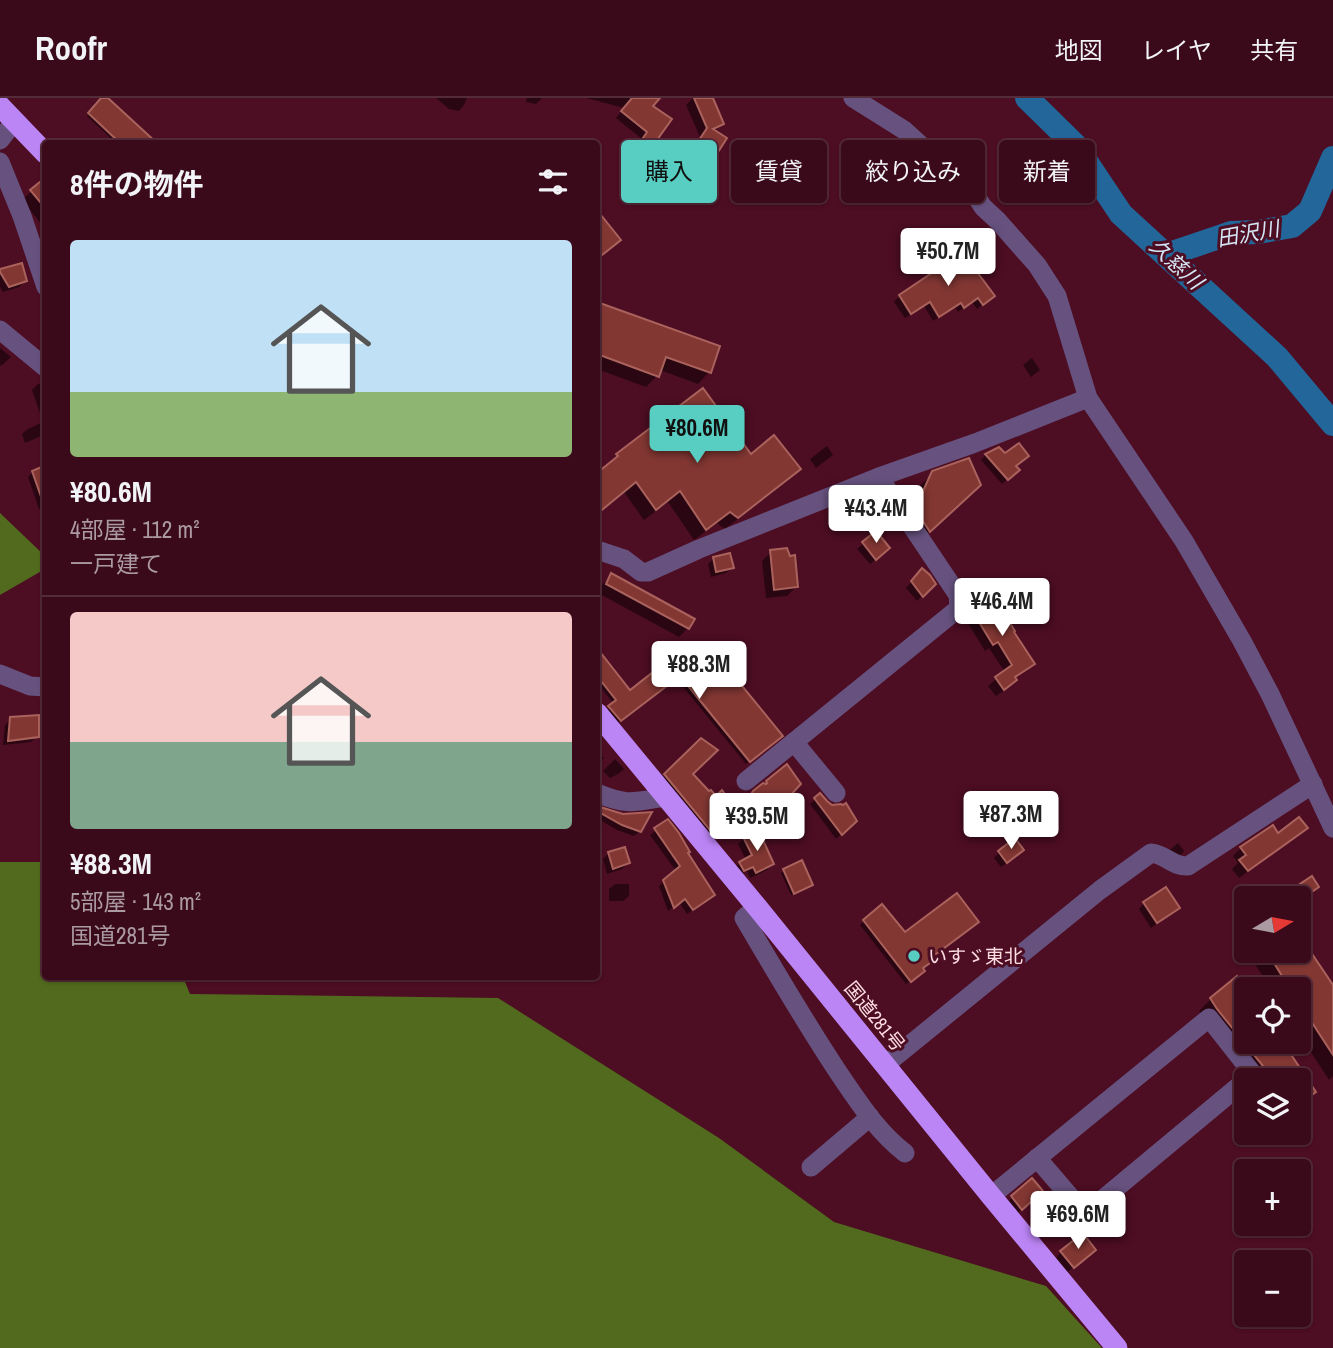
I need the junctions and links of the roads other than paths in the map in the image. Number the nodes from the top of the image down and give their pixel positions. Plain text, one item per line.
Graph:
1 (853, 98) edge
2 (7, 114) edge
3 (0, 140) edge
4 (42, 150) edge
5 (0, 162) edge
6 (42, 275) edge
7 (0, 330) edge
8 (42, 365) edge
9 (1088, 398) junction
10 (879, 477) junction
11 (600, 551) dead end
12 (0, 674) edge
13 (42, 687) edge
14 (600, 717) edge
15 (794, 742) junction
16 (746, 781) dead end
17 (1313, 784) junction
18 (836, 793) dead end
19 (600, 794) edge
20 (665, 797) junction
21 (1333, 828) edge
22 (757, 907) junction
23 (885, 1065) junction
24 (1248, 1068) edge
25 (1234, 1090) edge
26 (870, 1117) junction
27 (905, 1153) dead end
28 (1038, 1158) junction
29 (811, 1167) dead end
30 (991, 1196) junction
31 (1117, 1348) edge

1 - 9 street
2 - 3 street
2 - 4 highway
5 - 6 street
7 - 8 street
9 - 10 street
9 - 17 street
10 - 11 street
10 - 15 street
12 - 13 street
14 - 20 highway, 国道281号
15 - 16 street
15 - 18 street
17 - 21 street
17 - 23 street
19 - 20 street
20 - 22 highway, 国道281号
22 - 23 highway, 国道281号
22 - 26 street
23 - 30 highway, 国道281号
24 - 28 street
25 - 28 street
26 - 27 street
26 - 29 street
28 - 30 street
30 - 31 highway, 国道281号

